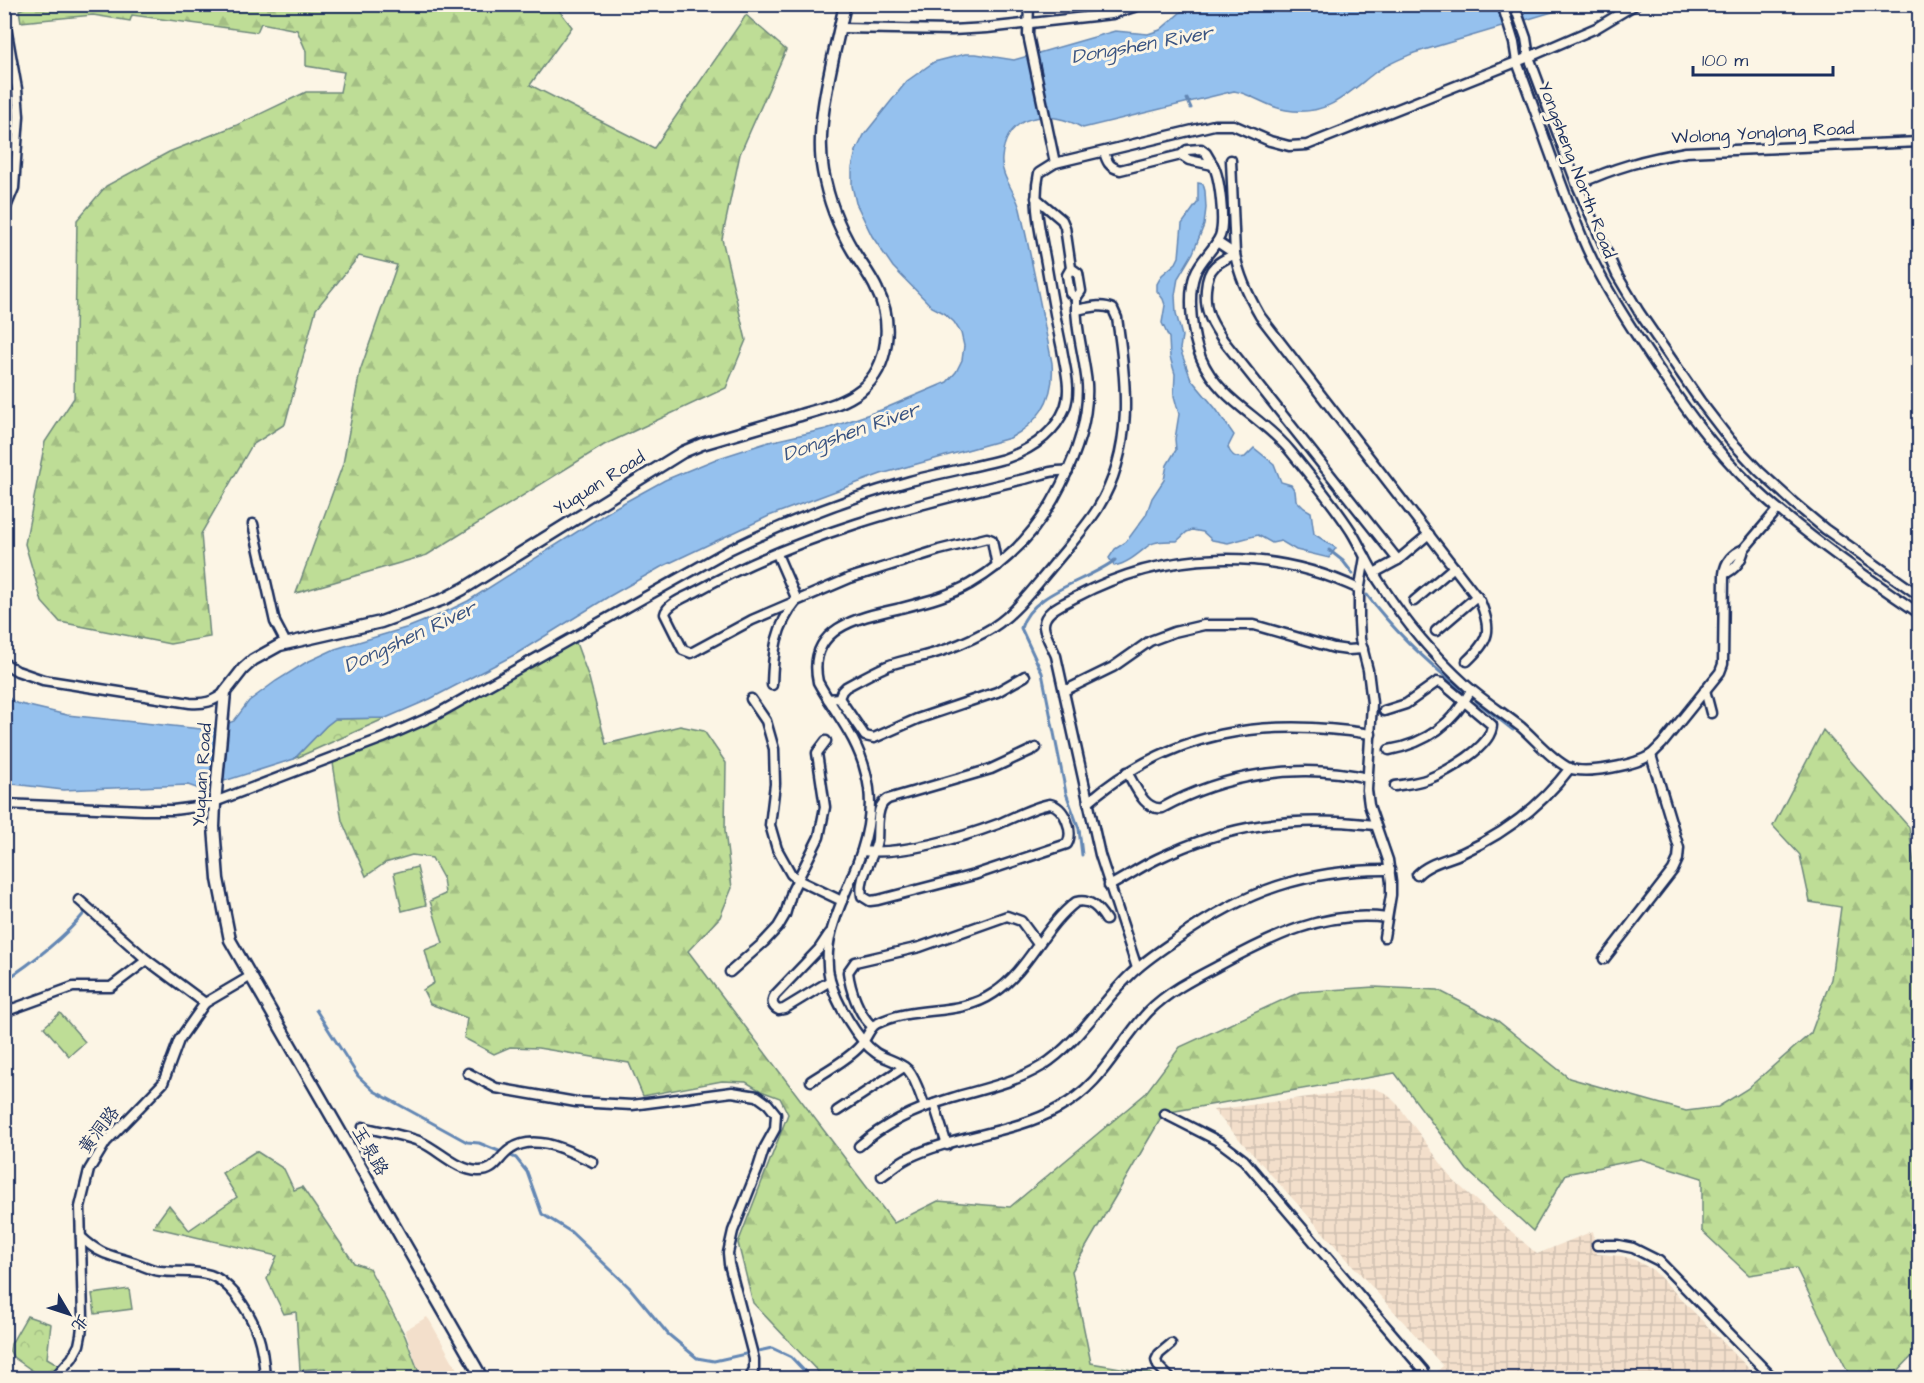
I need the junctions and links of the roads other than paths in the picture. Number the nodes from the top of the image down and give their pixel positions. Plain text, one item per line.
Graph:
1 (845, 4) edge
2 (1029, 4) edge
3 (1143, 4) edge
4 (1502, 4) edge
5 (1514, 4) edge
6 (1636, 4) edge
7 (4, 16) edge
8 (1030, 23) junction
9 (840, 28) junction
10 (1529, 57) junction
11 (1517, 62) junction
12 (1920, 142) edge
13 (1104, 152) junction
14 (1231, 160) dead end
15 (1055, 163) junction
16 (1577, 185) junction
17 (1036, 198) junction
18 (4, 212) edge
19 (1217, 242) junction
20 (1235, 254) junction
21 (1076, 310) junction
22 (1068, 471) junction
23 (1778, 509) junction
24 (253, 525) dead end
25 (1429, 534) junction
26 (777, 554) junction
27 (1365, 557) junction
28 (1398, 560) junction
29 (997, 566) junction
30 (1454, 567) junction
31 (1374, 573) junction
32 (1359, 589) junction
33 (1477, 596) junction
34 (1920, 596) edge
35 (797, 600) junction
36 (1414, 601) dead end
37 (1920, 614) edge
38 (1436, 631) dead end
39 (286, 643) junction
40 (1363, 649) junction
41 (1467, 661) dead end
42 (4, 663) edge
43 (1025, 676) dead end
44 (772, 686) dead end
45 (1471, 690) junction
46 (1705, 690) junction
47 (1064, 691) junction
48 (225, 692) junction
49 (839, 698) junction
50 (751, 699) dead end
51 (828, 699) junction
52 (1464, 703) junction
53 (1384, 711) dead end
54 (1711, 713) dead end
55 (1371, 734) junction
56 (826, 741) dead end
57 (1036, 748) dead end
58 (1389, 750) dead end
59 (1652, 754) junction
60 (1570, 768) junction
61 (1127, 772) junction
62 (1368, 778) junction
63 (1395, 786) dead end
64 (215, 802) junction
65 (1088, 802) junction
66 (4, 804) edge
67 (1375, 825) junction
68 (862, 851) junction
69 (873, 852) junction
70 (1390, 870) junction
71 (1417, 875) dead end
72 (798, 880) junction
73 (1109, 886) junction
74 (79, 900) dead end
75 (842, 901) junction
76 (1387, 918) junction
77 (1106, 920) dead end
78 (832, 928) junction
79 (1384, 937) dead end
80 (1038, 944) junction
81 (1604, 958) dead end
82 (147, 960) junction
83 (1137, 968) junction
84 (730, 972) dead end
85 (251, 976) junction
86 (830, 981) junction
87 (205, 1003) junction
88 (4, 1012) edge
89 (872, 1026) junction
90 (864, 1042) junction
91 (904, 1067) junction
92 (468, 1073) dead end
93 (812, 1081) dead end
94 (934, 1104) junction
95 (925, 1107) junction
96 (837, 1111) dead end
97 (1165, 1114) dead end
98 (363, 1127) dead end
99 (947, 1145) junction
100 (859, 1146) dead end
101 (593, 1162) dead end
102 (882, 1176) dead end
103 (81, 1237) junction
104 (1597, 1245) dead end
105 (1171, 1344) dead end
106 (55, 1378) edge
107 (265, 1378) edge
108 (482, 1378) edge
109 (750, 1378) edge
110 (1170, 1378) edge
111 (1415, 1378) edge
112 (1773, 1378) edge

1 - 9 street, Yuquan Road
2 - 8 street
3 - 8 street
4 - 11 street, Yongsheng North Road
5 - 10 street, Yongsheng North Road
6 - 10 street
7 - 18 street
8 - 9 street
8 - 15 street
9 - 39 street, Yuquan Road
10 - 11 street
10 - 16 street, Yongsheng North Road
11 - 13 street
11 - 23 street, Yongsheng North Road
12 - 16 street, Wolong Yonglong Road
13 - 15 street
13 - 19 street
14 - 20 street
15 - 17 street
16 - 34 street, Yongsheng North Road
17 - 21 street
17 - 64 street
19 - 20 street
19 - 27 street
20 - 25 street
20 - 28 street
21 - 22 street
21 - 49 street
22 - 26 street
22 - 29 street
23 - 37 street, Yongsheng North Road
23 - 46 street
24 - 39 street
25 - 28 street
25 - 30 street
26 - 35 street
26 - 35 street
27 - 31 street
27 - 32 street
28 - 31 street
29 - 35 street
29 - 51 street
30 - 33 street
30 - 36 street
31 - 45 street
32 - 40 street
32 - 47 street
33 - 38 street
33 - 41 street
35 - 44 street
39 - 48 street, Yuquan Road
40 - 47 street
40 - 55 street
42 - 48 street
43 - 49 street
45 - 52 street
45 - 60 street
46 - 54 street
46 - 59 street
47 - 65 street
48 - 64 street, Yuquan Road
49 - 51 street
50 - 72 street
51 - 68 street
52 - 53 street
52 - 58 street
52 - 63 street
55 - 61 street
55 - 62 street
56 - 72 street
57 - 69 street
59 - 60 street
59 - 81 street
60 - 71 street
61 - 62 street
61 - 65 street
62 - 67 street
64 - 66 street
64 - 85 street, Yuquan Road
65 - 73 street
67 - 70 street
67 - 73 street
68 - 69 street
68 - 75 street
69 - 69 street
70 - 76 street
70 - 83 street
72 - 75 street
72 - 84 street
73 - 83 street
74 - 82 street
75 - 78 street
76 - 79 street
76 - 99 street
77 - 80 street
78 - 86 street
78 - 86 street
80 - 89 street
80 - 89 street
82 - 87 street
82 - 88 street
83 - 94 street
85 - 87 street, 黄洞路
85 - 108 street, 玉泉路
86 - 90 street
87 - 103 street, 黄洞路
89 - 90 street
90 - 91 street
90 - 93 street
91 - 95 street
91 - 96 street
92 - 109 street
94 - 95 street
94 - 99 street
95 - 100 street
97 - 111 street
98 - 101 street
99 - 102 street
103 - 106 street, 黄洞路
103 - 107 street
104 - 112 street
105 - 110 street

